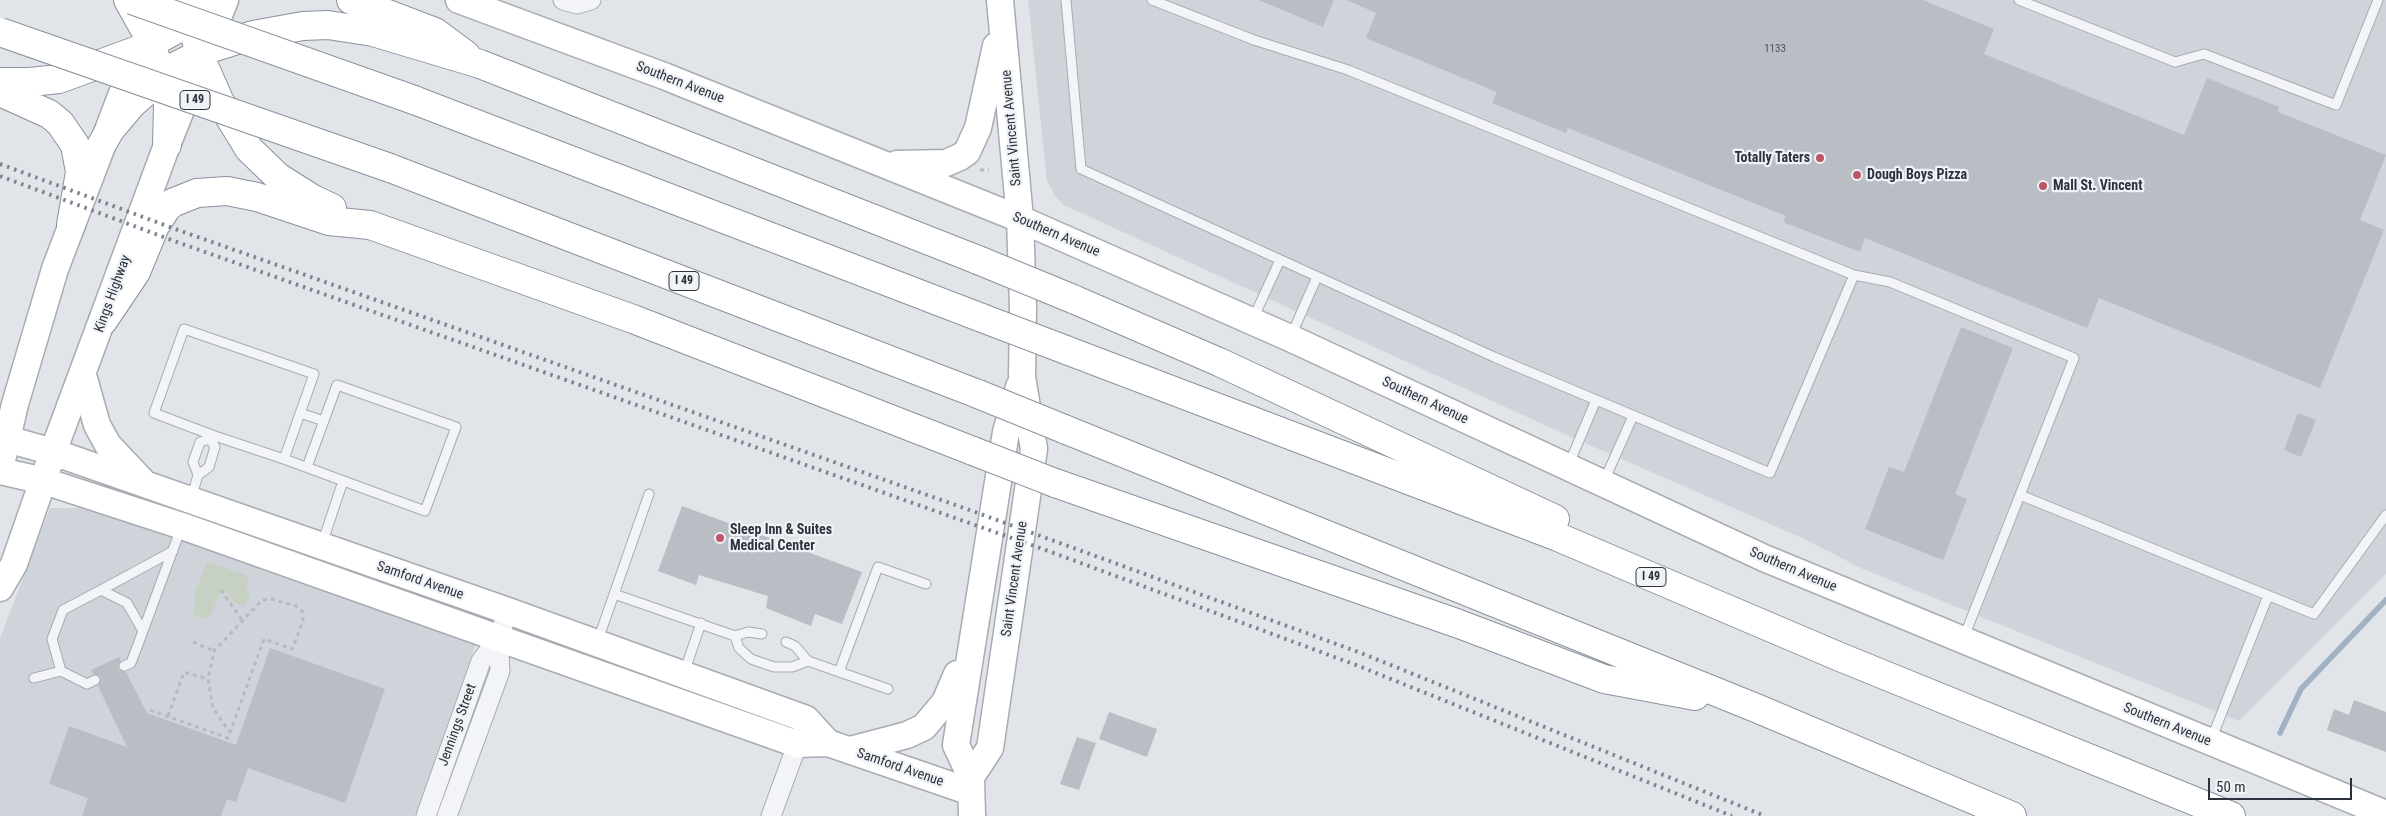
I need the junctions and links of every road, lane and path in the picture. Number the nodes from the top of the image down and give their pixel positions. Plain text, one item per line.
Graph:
1 (128, 0) edge
2 (132, 0) edge
3 (158, 0) edge
4 (213, 0) edge
5 (225, 0) edge
6 (351, 0) edge
7 (459, 0) edge
8 (563, 0) edge
9 (592, 0) edge
10 (1066, 0) edge
11 (1152, 0) edge
12 (2019, 0) edge
13 (2378, 0) edge
14 (188, 10) edge
15 (1001, 10) edge
16 (0, 32) edge
17 (145, 42) junction
18 (202, 55) junction
19 (480, 64) junction
20 (162, 77) junction
21 (0, 82) edge
22 (0, 92) edge
23 (167, 145) junction
24 (98, 151) junction
25 (883, 164) junction
26 (979, 170) dead end
27 (979, 176) dead end
28 (1020, 219) junction
29 (70, 225) junction
30 (370, 225) junction
31 (1280, 260) junction
32 (1854, 275) junction
33 (1317, 277) junction
34 (103, 321) junction
35 (1252, 321) junction
36 (1290, 338) junction
37 (83, 375) junction
38 (1022, 377) junction
39 (1596, 400) junction
40 (300, 413) junction
41 (1633, 416) junction
42 (324, 421) junction
43 (211, 437) junction
44 (3, 439) edge
45 (53, 452) junction
46 (284, 459) junction
47 (307, 467) junction
48 (1568, 467) junction
49 (0, 471) edge
50 (198, 476) junction
51 (44, 481) junction
52 (344, 481) junction
53 (1603, 484) junction
54 (148, 486) junction
55 (650, 494) dead end
56 (2020, 495) junction
57 (190, 502) junction
58 (2386, 515) edge
59 (182, 526) junction
60 (321, 546) junction
61 (173, 551) junction
62 (926, 584) dead end
63 (0, 588) edge
64 (101, 590) junction
65 (221, 590) dead end
66 (614, 594) junction
67 (2268, 596) junction
68 (508, 611) junction
69 (242, 620) junction
70 (701, 624) junction
71 (143, 631) junction
72 (762, 634) dead end
73 (736, 636) junction
74 (973, 637) junction
75 (498, 640) junction
76 (1962, 641) junction
77 (192, 642) dead end
78 (786, 642) dead end
79 (597, 643) junction
80 (214, 651) junction
81 (1840, 656) junction
82 (808, 661) junction
83 (124, 666) dead end
84 (61, 671) junction
85 (589, 671) junction
86 (839, 672) junction
87 (684, 674) junction
88 (34, 678) dead end
89 (208, 679) junction
90 (95, 680) dead end
91 (888, 689) dead end
92 (1756, 708) junction
93 (150, 710) dead end
94 (168, 716) junction
95 (806, 719) junction
96 (230, 733) junction
97 (2210, 742) junction
98 (797, 744) junction
99 (839, 746) junction
100 (971, 795) edge
101 (2386, 814) edge
102 (426, 816) edge
103 (447, 816) edge
104 (771, 816) edge
105 (2012, 816) edge
106 (2231, 816) edge

1 - 17 highway
2 - 81 highway, I 49, bridge
3 - 17 street
4 - 14 highway
5 - 18 street, Kings Highway
6 - 19 highway
7 - 25 street, Southern Avenue
8 - 9 street
10 - 31 lane
11 - 32 lane
12 - 13 lane
14 - 17 highway
14 - 18 highway
15 - 25 street
15 - 28 street, Saint Vincent Avenue
16 - 92 highway, I 49, bridge
17 - 20 highway
17 - 21 highway
17 - 24 street
18 - 19 highway
18 - 20 highway
18 - 23 street, Kings Highway
18 - 30 highway
19 - 81 highway, bridge
20 - 23 highway
20 - 24 highway
22 - 29 highway
23 - 34 street, Kings Highway
24 - 29 street
25 - 28 street, Southern Avenue
26 - 27 path
28 - 35 street, Southern Avenue
28 - 38 street, Saint Vincent Avenue
29 - 44 street
30 - 34 highway
30 - 92 highway, bridge
31 - 33 lane
31 - 35 lane
32 - 41 lane
32 - 56 lane
33 - 36 lane
33 - 39 lane
34 - 37 street, Kings Highway
35 - 36 street, Southern Avenue
36 - 48 street, Southern Avenue
37 - 45 street, Kings Highway
37 - 54 street
38 - 74 street, Saint Vincent Avenue
38 - 100 street, Saint Vincent Avenue
39 - 41 lane
39 - 48 lane
40 - 42 lane
40 - 43 lane
40 - 46 lane
41 - 53 lane
42 - 47 lane
42 - 52 lane
43 - 46 lane
43 - 50 lane
43 - 50 lane
44 - 45 street, Samford Avenue
44 - 49 street
45 - 51 street, Kings Highway
45 - 54 street, Samford Avenue
46 - 47 lane
47 - 52 lane
48 - 53 street, Southern Avenue
49 - 51 street, Samford Avenue
50 - 57 lane
51 - 59 street, Samford Avenue
51 - 63 street, Kings Highway
52 - 60 lane
53 - 76 street, Southern Avenue
54 - 57 street, Samford Avenue
55 - 66 lane
56 - 67 lane
56 - 76 lane
57 - 59 street
57 - 60 street, Samford Avenue
58 - 67 lane
59 - 61 lane
59 - 75 street, Samford Avenue
60 - 68 street, Samford Avenue
61 - 64 lane
61 - 71 lane
62 - 86 lane
64 - 71 lane
64 - 84 lane
65 - 69 path
66 - 70 lane
66 - 79 lane
67 - 97 lane
68 - 75 street, Jennings Street
68 - 79 street, Samford Avenue
69 - 80 path
69 - 96 path
70 - 73 lane
70 - 87 lane
71 - 83 lane
72 - 73 lane
73 - 82 lane
74 - 99 street
74 - 100 street, Saint Vincent Avenue
75 - 85 street, Samford Avenue
75 - 102 street, Jennings Street
75 - 103 street, Jennings Street
76 - 97 street, Southern Avenue
77 - 80 path
78 - 82 lane
79 - 85 street
79 - 87 street, Samford Avenue
80 - 89 path
81 - 106 highway, I 49
82 - 86 lane
84 - 88 lane
84 - 90 lane
85 - 98 street, Samford Avenue
86 - 91 lane
87 - 95 street, Samford Avenue
89 - 94 path
89 - 96 path
92 - 105 highway, I 49
93 - 94 path
94 - 96 path
95 - 98 street
95 - 99 street, Samford Avenue
97 - 101 street, Southern Avenue
98 - 99 street, Samford Avenue
98 - 104 street
99 - 100 street, Samford Avenue

